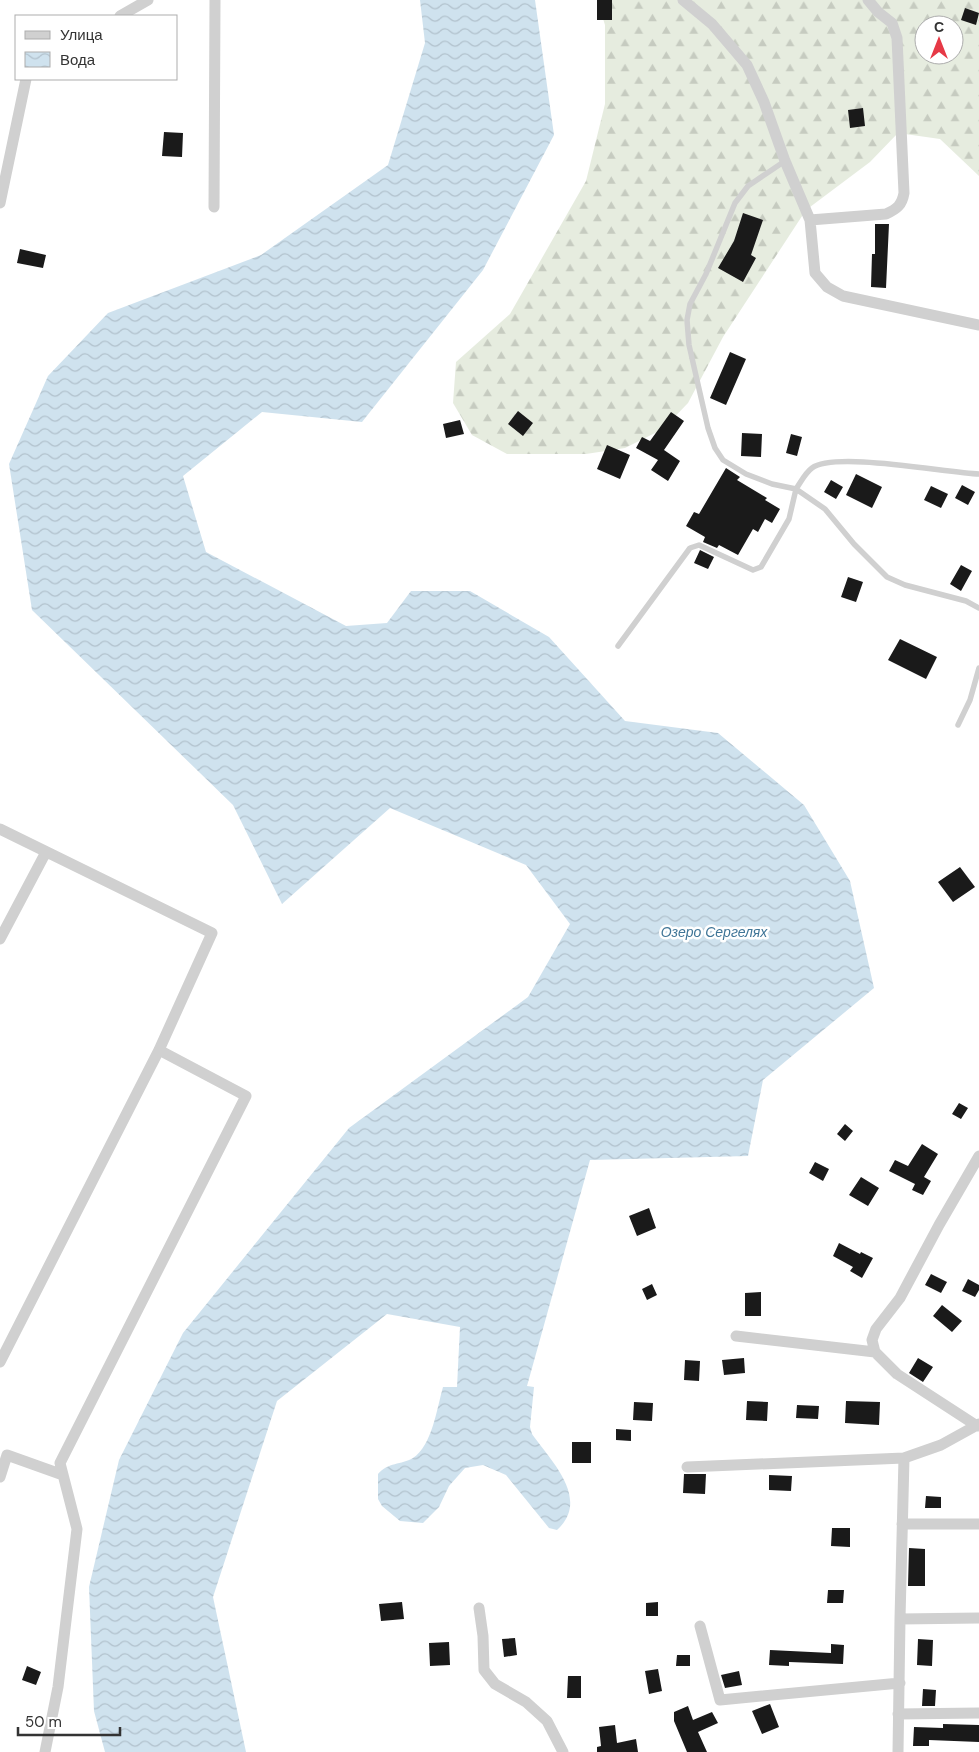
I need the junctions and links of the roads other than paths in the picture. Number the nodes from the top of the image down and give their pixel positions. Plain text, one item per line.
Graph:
1 (148, 0) edge
2 (215, 0) edge
3 (683, 0) edge
4 (868, 0) edge
5 (122, 15) edge
6 (26, 80) edge
7 (785, 161) junction
8 (0, 204) edge
9 (214, 207) dead end
10 (810, 220) junction
11 (979, 325) edge
12 (979, 474) edge
13 (796, 489) junction
14 (979, 608) edge
15 (618, 646) dead end
16 (979, 668) edge
17 (958, 725) dead end
18 (0, 829) edge
19 (46, 852) junction
20 (0, 939) edge
21 (159, 1050) junction
22 (979, 1156) edge
23 (736, 1336) dead end
24 (875, 1352) junction
25 (0, 1362) edge
26 (978, 1425) edge
27 (904, 1458) junction
28 (687, 1467) dead end
29 (63, 1475) junction
30 (0, 1477) edge
31 (902, 1524) junction
32 (979, 1524) edge
33 (479, 1608) dead end
34 (979, 1618) edge
35 (900, 1619) junction
36 (700, 1626) dead end
37 (900, 1683) junction
38 (979, 1713) edge
39 (898, 1714) junction
40 (45, 1752) edge
41 (563, 1752) edge
42 (898, 1752) edge

1 - 5 street
2 - 9 street
3 - 7 street
4 - 10 street
6 - 8 street
7 - 10 street
7 - 13 lane
10 - 11 street
12 - 13 lane
13 - 14 lane
13 - 15 lane
16 - 17 lane
18 - 19 street
19 - 20 street
19 - 21 street
21 - 25 street
21 - 29 street
22 - 24 street
23 - 24 street
24 - 26 street
26 - 27 street
27 - 28 street
27 - 31 street
29 - 30 street
29 - 40 street
31 - 32 street
31 - 35 street
33 - 41 street
34 - 35 street
35 - 37 street
36 - 37 street
37 - 39 street
38 - 39 street
39 - 42 street

